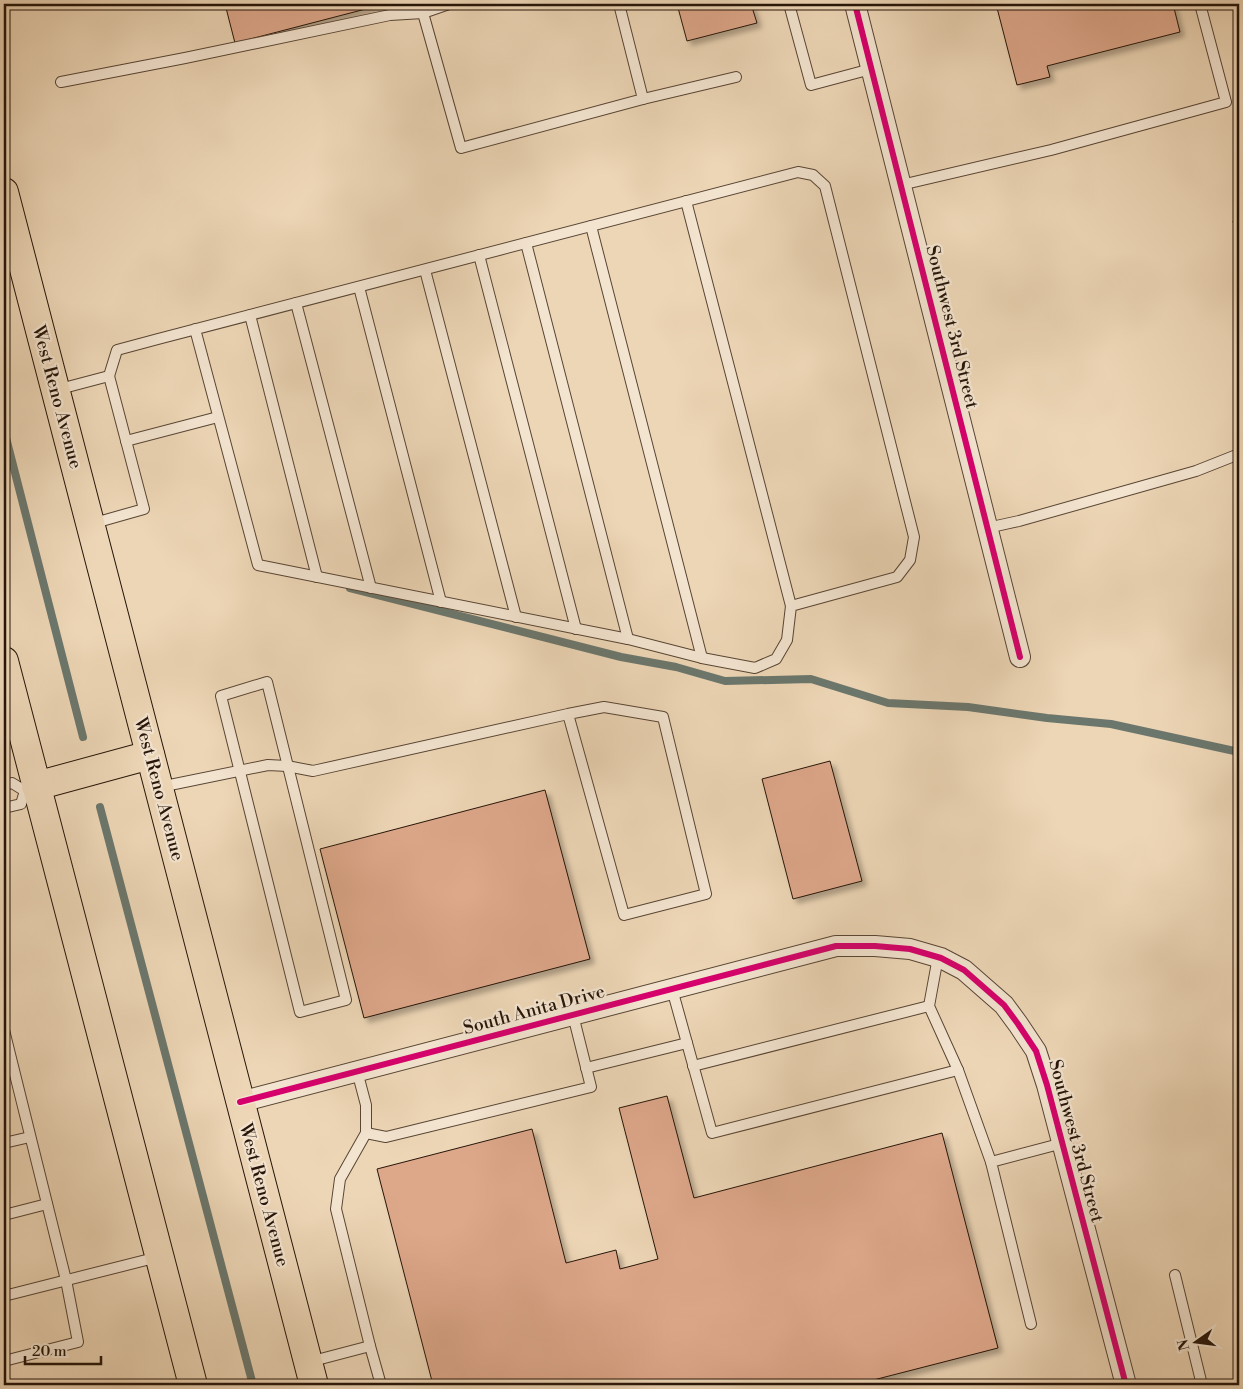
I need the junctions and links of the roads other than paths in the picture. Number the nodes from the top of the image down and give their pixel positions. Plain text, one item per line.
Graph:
1 (449, 4) edge
2 (619, 4) edge
3 (789, 4) edge
4 (855, 4) edge
5 (1200, 4) edge
6 (423, 13) junction
7 (871, 69) junction
8 (736, 77) dead end
9 (60, 82) dead end
10 (643, 99) junction
11 (901, 185) junction
12 (4, 192) edge
13 (686, 201) junction
14 (591, 226) junction
15 (526, 243) junction
16 (479, 255) junction
17 (425, 270) junction
18 (359, 287) junction
19 (296, 303) junction
20 (250, 315) junction
21 (195, 329) junction
22 (109, 376) junction
23 (55, 390) junction
24 (218, 417) junction
25 (126, 441) junction
26 (1239, 454) edge
27 (90, 524) junction
28 (987, 528) junction
29 (318, 577) junction
30 (371, 588) junction
31 (441, 602) junction
32 (791, 606) junction
33 (516, 617) junction
34 (576, 629) junction
35 (628, 639) junction
36 (1020, 657) dead end
37 (702, 658) junction
38 (4, 662) edge
39 (568, 714) junction
40 (150, 755) junction
41 (287, 766) junction
42 (239, 771) junction
43 (4, 785) edge
44 (30, 788) junction
45 (159, 788) junction
46 (4, 808) edge
47 (836, 946) joint
48 (938, 957) junction
49 (672, 989) junction
50 (929, 1006) junction
51 (573, 1015) junction
52 (4, 1030) edge
53 (687, 1042) junction
54 (694, 1066) junction
55 (586, 1068) junction
56 (958, 1070) junction
57 (357, 1072) junction
58 (240, 1102) junction
59 (366, 1133) junction
60 (30, 1136) junction
61 (4, 1143) edge
62 (1063, 1143) junction
63 (992, 1162) junction
64 (47, 1204) junction
65 (4, 1215) edge
66 (160, 1256) junction
67 (1175, 1275) dead end
68 (66, 1280) junction
69 (4, 1296) edge
70 (1031, 1324) dead end
71 (370, 1346) junction
72 (4, 1362) edge
73 (311, 1374) edge
74 (194, 1385) edge
75 (381, 1385) edge
76 (1126, 1385) edge
77 (1202, 1385) edge

1 - 6 lane
2 - 10 lane
3 - 7 lane
4 - 7 street, Southwest 3rd Street
5 - 11 lane
6 - 9 lane
6 - 10 lane
7 - 11 street, Southwest 3rd Street
8 - 10 lane
11 - 28 street, Southwest 3rd Street
12 - 23 main road, West Reno Avenue
13 - 14 lane
13 - 32 lane
13 - 32 lane
14 - 15 lane
14 - 37 lane
15 - 16 lane
15 - 35 lane
16 - 17 lane
16 - 34 lane
17 - 18 lane
17 - 33 lane
18 - 19 lane
18 - 31 lane
19 - 20 lane
19 - 30 lane
20 - 21 lane
20 - 29 lane
21 - 22 lane
21 - 24 lane
22 - 23 lane
22 - 25 lane
23 - 27 main road, West Reno Avenue
24 - 25 lane
24 - 29 lane
25 - 27 lane
26 - 28 lane
27 - 40 main road, West Reno Avenue
28 - 36 street, Southwest 3rd Street
29 - 30 lane
30 - 31 lane
31 - 33 lane
32 - 37 lane
33 - 34 lane
34 - 35 lane
35 - 37 lane
38 - 44 main road
39 - 39 lane
39 - 41 lane
40 - 44 main road
40 - 45 main road, West Reno Avenue
41 - 42 lane
41 - 42 lane
41 - 42 lane
42 - 45 lane
43 - 44 lane
44 - 46 lane
44 - 66 main road
45 - 58 main road, West Reno Avenue
47 - 48 street, Southwest 3rd Street
47 - 49 street, South Anita Drive
48 - 50 lane
48 - 62 street, Southwest 3rd Street
49 - 51 street, South Anita Drive
49 - 53 lane
50 - 54 lane
50 - 56 lane
51 - 55 lane
51 - 57 street, South Anita Drive
52 - 60 lane
53 - 54 lane
53 - 55 lane
54 - 56 lane
55 - 59 lane
56 - 63 lane
57 - 58 street, South Anita Drive
57 - 59 lane
58 - 73 main road, West Reno Avenue
59 - 71 lane
60 - 61 lane
60 - 64 lane
62 - 63 lane
62 - 76 street, Southwest 3rd Street
63 - 70 lane
64 - 65 lane
64 - 68 lane
66 - 68 lane
66 - 74 main road
67 - 77 lane
68 - 69 lane
68 - 72 lane
71 - 73 lane
71 - 75 lane

